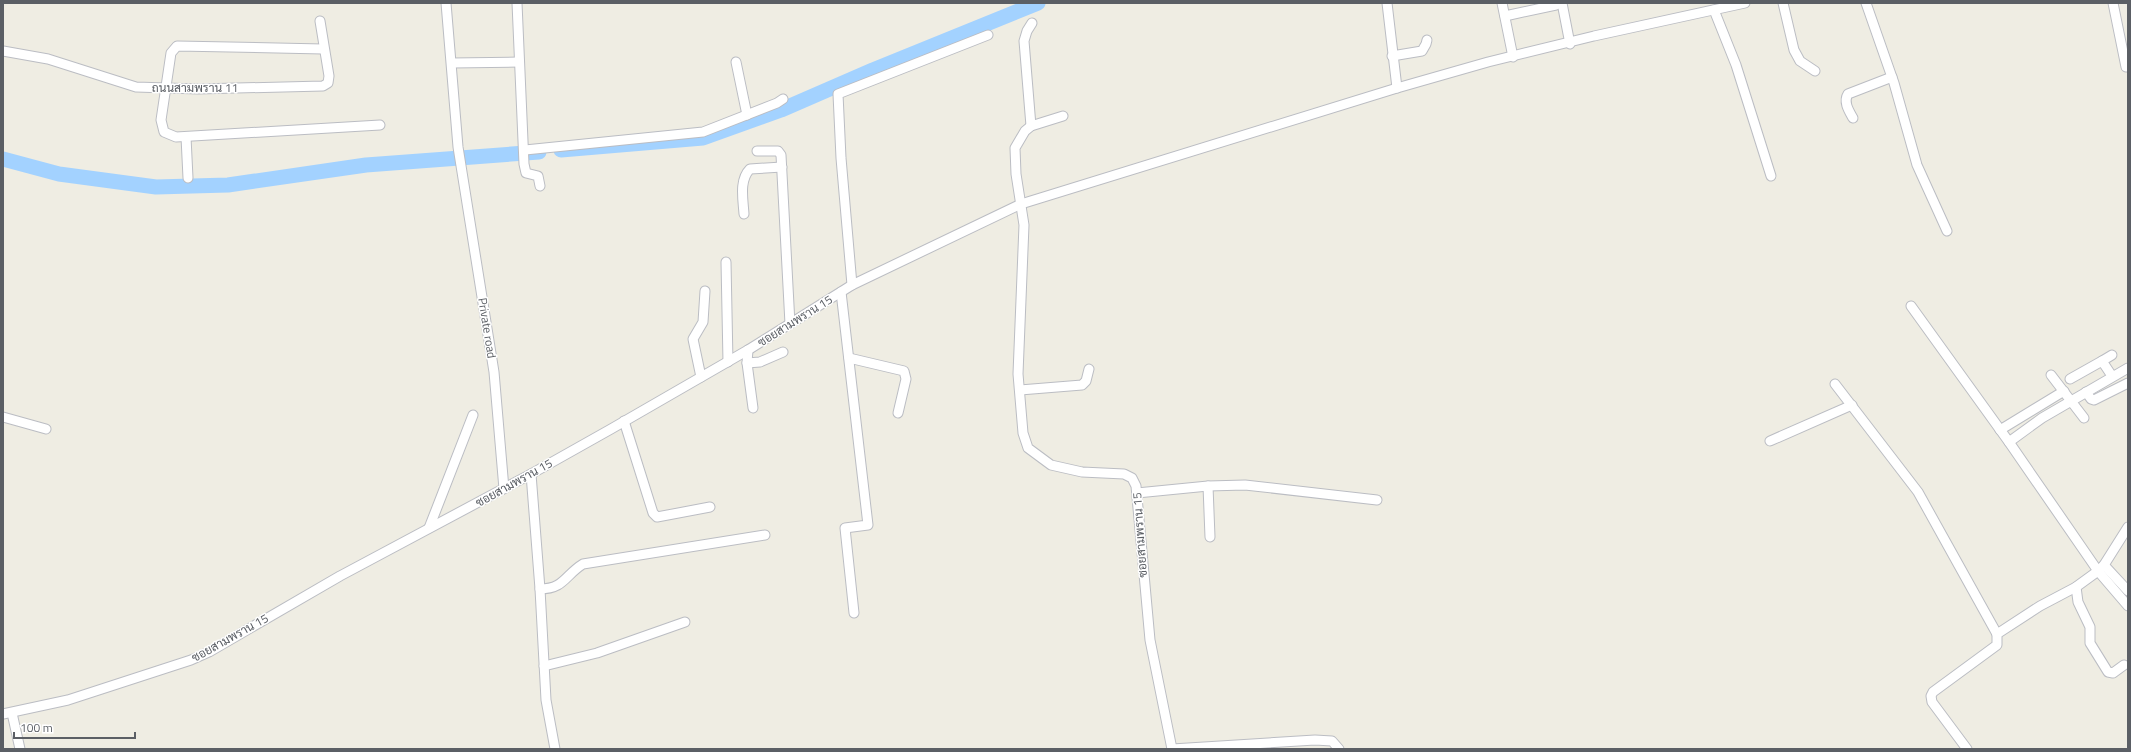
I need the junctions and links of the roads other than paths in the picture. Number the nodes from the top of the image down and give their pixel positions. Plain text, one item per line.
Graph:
1 (446, 3) edge
2 (517, 3) edge
3 (1387, 3) edge
4 (1502, 3) edge
5 (1745, 3) edge
6 (1783, 3) edge
7 (1866, 3) edge
8 (2113, 3) edge
9 (1559, 4) edge
10 (1714, 10) junction
11 (1505, 16) junction
12 (320, 21) dead end
13 (1032, 23) dead end
14 (988, 35) dead end
15 (1426, 40) dead end
16 (1570, 44) junction
17 (323, 49) junction
18 (3, 51) edge
19 (1392, 56) junction
20 (1513, 57) junction
21 (518, 62) junction
22 (736, 62) dead end
23 (452, 63) junction
24 (2126, 66) dead end
25 (1815, 71) dead end
26 (1892, 77) junction
27 (1397, 88) junction
28 (165, 89) junction
29 (783, 99) dead end
30 (747, 114) junction
31 (1063, 116) dead end
32 (1853, 118) dead end
33 (380, 125) dead end
34 (1031, 126) junction
35 (186, 137) junction
36 (524, 151) junction
37 (757, 151) dead end
38 (782, 167) junction
39 (1771, 176) dead end
40 (188, 178) dead end
41 (540, 186) dead end
42 (1021, 204) junction
43 (744, 214) dead end
44 (1947, 231) dead end
45 (726, 262) dead end
46 (852, 284) junction
47 (705, 291) dead end
48 (841, 292) junction
49 (1911, 306) dead end
50 (790, 324) junction
51 (748, 350) junction
52 (783, 352) dead end
53 (2112, 355) dead end
54 (849, 358) junction
55 (2102, 361) junction
56 (728, 362) junction
57 (747, 363) junction
58 (1089, 368) dead end
59 (2128, 368) edge
60 (2051, 375) dead end
61 (2112, 376) junction
62 (701, 377) junction
63 (2070, 380) dead end
64 (2128, 383) edge
65 (1835, 384) dead end
66 (1020, 390) junction
67 (2064, 391) junction
68 (2086, 392) junction
69 (2071, 401) junction
70 (1852, 405) junction
71 (753, 408) dead end
72 (898, 413) dead end
73 (473, 414) dead end
74 (3, 417) edge
75 (2084, 418) dead end
76 (624, 421) junction
77 (46, 429) dead end
78 (2000, 430) junction
79 (1770, 441) dead end
80 (2009, 442) junction
81 (531, 474) junction
82 (1208, 486) junction
83 (504, 489) junction
84 (1137, 493) junction
85 (1377, 500) dead end
86 (710, 507) dead end
87 (2128, 527) edge
88 (429, 528) junction
89 (765, 535) dead end
90 (1210, 537) dead end
91 (2101, 568) junction
92 (2076, 587) junction
93 (540, 589) junction
94 (2128, 591) edge
95 (2128, 606) edge
96 (854, 613) dead end
97 (685, 622) dead end
98 (1997, 634) junction
99 (2124, 665) dead end
100 (544, 666) junction
101 (8, 714) edge
102 (20, 749) edge
103 (555, 749) edge
104 (1172, 749) edge
105 (1339, 749) edge
106 (1966, 749) edge

1 - 23 street, Private road
2 - 21 street
3 - 19 street
4 - 11 street
5 - 10 street
6 - 25 street
7 - 26 street
8 - 24 street
9 - 11 street
9 - 16 street
10 - 16 street
10 - 39 street
11 - 20 street
12 - 17 street, ถนนสามพราน 11
13 - 34 street
14 - 46 street
15 - 19 street
16 - 20 street
17 - 28 street
17 - 28 street, ถนนสามพราน 11
18 - 28 street, ถนนสามพราน 11
19 - 27 street
20 - 27 street
21 - 23 street
21 - 36 street
22 - 30 street
23 - 83 street, Private road
26 - 32 street
26 - 44 street
27 - 42 street
28 - 35 street
29 - 30 street
30 - 36 street
31 - 34 street
33 - 35 street
34 - 42 street
35 - 40 street
36 - 41 street
37 - 38 street
38 - 43 street
38 - 50 street
42 - 46 street, ซอยสามพราน 15
42 - 66 street, ซอยสามพราน 15
45 - 56 street
46 - 48 street, ซอยสามพราน 15
47 - 62 street
48 - 50 street, ซอยสามพราน 15
48 - 54 street
49 - 78 street
50 - 51 street, ซอยสามพราน 15
51 - 56 street, ซอยสามพราน 15
51 - 57 street
52 - 57 street
53 - 55 street
54 - 72 street
54 - 96 street
55 - 61 street
55 - 63 street
56 - 62 street, ซอยสามพราน 15
57 - 71 street
58 - 66 street
59 - 61 street
60 - 67 street
61 - 68 street
62 - 76 street, ซอยสามพราน 15
64 - 68 street
65 - 70 street
66 - 84 street, ซอยสามพราน 15
67 - 69 street
67 - 78 street
68 - 69 street
69 - 75 street
69 - 80 street
70 - 79 street
70 - 98 street
73 - 88 street
74 - 77 street
76 - 81 street, ซอยสามพราน 15
76 - 86 street
78 - 80 street
80 - 91 street
81 - 83 street, ซอยสามพราน 15
81 - 93 street
82 - 84 street
82 - 85 street
82 - 90 street
83 - 88 street, ซอยสามพราน 15
84 - 104 street, ซอยสามพราน 15
87 - 91 street
88 - 101 street, ซอยสามพราน 15
89 - 93 street
91 - 92 street
91 - 94 street
91 - 95 street
92 - 98 street
92 - 99 street
93 - 100 street
97 - 100 street
98 - 106 street
100 - 103 street
101 - 102 street
104 - 105 street

